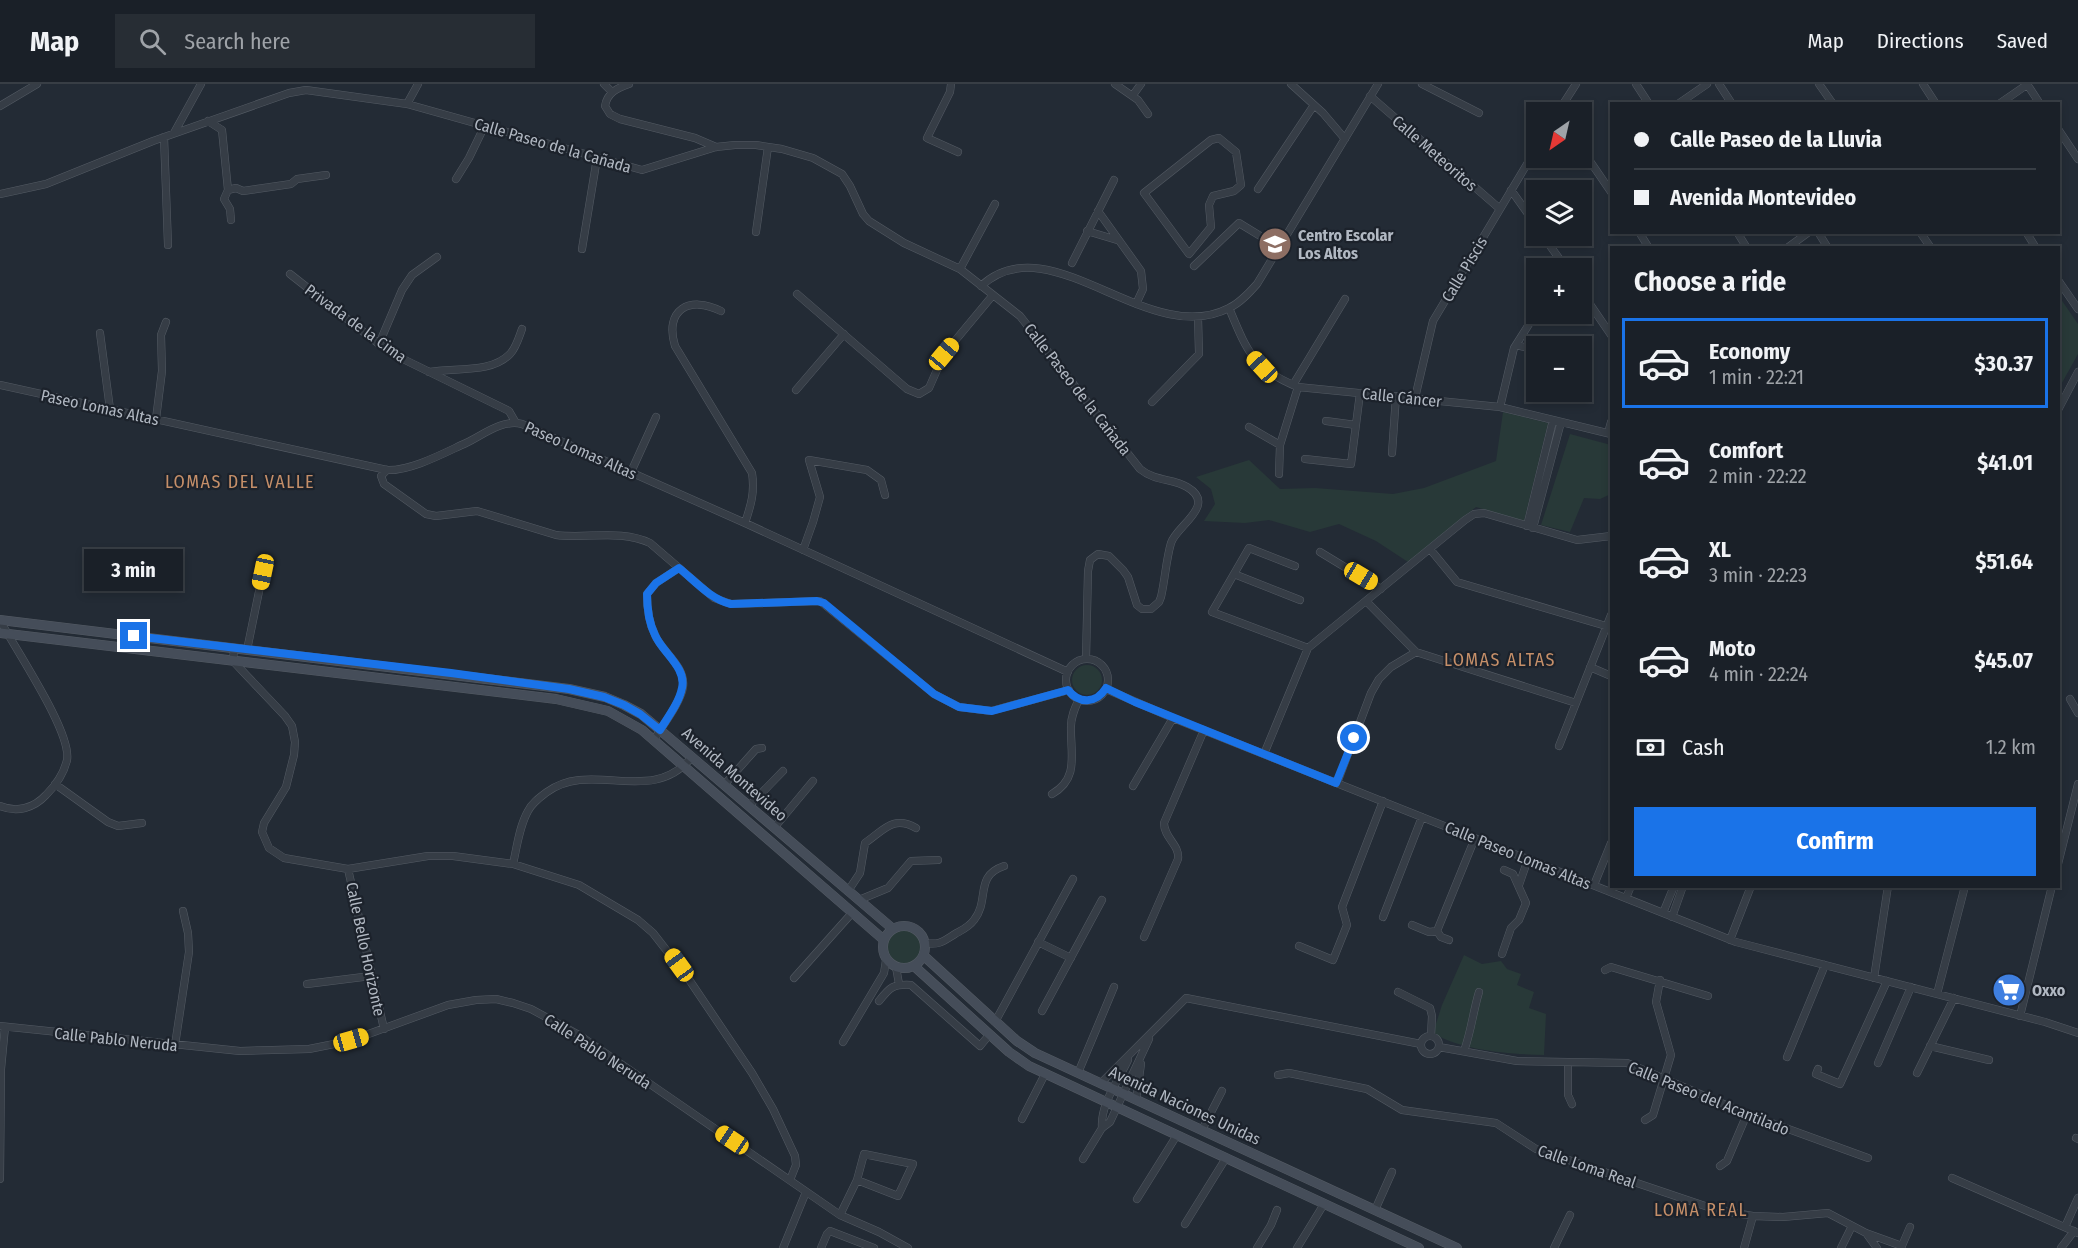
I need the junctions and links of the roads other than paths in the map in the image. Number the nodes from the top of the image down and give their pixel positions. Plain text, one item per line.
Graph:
1 (37, 84) edge
2 (201, 84) edge
3 (418, 84) edge
4 (604, 84) edge
5 (629, 84) edge
6 (951, 84) edge
7 (1115, 84) edge
8 (1141, 84) edge
9 (1291, 84) edge
10 (1378, 84) edge
11 (1422, 84) edge
12 (1576, 84) edge
13 (1636, 84) edge
14 (1707, 84) edge
15 (1719, 84) edge
16 (1820, 84) edge
17 (1923, 84) edge
18 (2028, 84) edge
19 (308, 87) edge
20 (612, 92) junction
21 (1133, 95) junction
22 (1370, 96) junction
23 (1564, 102) edge
24 (1648, 102) edge
25 (1681, 102) edge
26 (1731, 102) edge
27 (1832, 102) edge
28 (1935, 102) edge
29 (2002, 102) edge
30 (2039, 102) edge
31 (407, 104) junction
32 (1314, 105) junction
33 (0, 106) edge
34 (1479, 113) dead end
35 (1148, 114) dead end
36 (208, 121) junction
37 (485, 125) junction
38 (2060, 132) edge
39 (174, 133) junction
40 (164, 136) junction
41 (1345, 138) junction
42 (716, 147) junction
43 (768, 147) junction
44 (958, 152) dead end
45 (597, 158) junction
46 (2078, 159) edge
47 (1592, 164) edge
48 (1526, 166) edge
49 (326, 175) dead end
50 (456, 179) dead end
51 (1114, 180) dead end
52 (1258, 189) dead end
53 (228, 190) junction
54 (1512, 190) junction
55 (1610, 191) edge
56 (0, 194) edge
57 (995, 204) dead end
58 (1500, 209) junction
59 (1526, 210) edge
60 (1098, 211) junction
61 (231, 220) dead end
62 (1087, 231) junction
63 (756, 232) dead end
64 (1806, 234) edge
65 (1117, 240) junction
66 (168, 245) dead end
67 (1790, 246) edge
68 (1280, 248) junction
69 (582, 249) dead end
70 (1187, 253) joint
71 (437, 257) dead end
72 (1072, 263) dead end
73 (1194, 266) dead end
74 (960, 269) junction
75 (290, 274) dead end
76 (2060, 283) edge
77 (981, 286) junction
78 (796, 294) dead end
79 (993, 295) junction
80 (1345, 299) dead end
81 (1136, 304) junction
82 (1592, 307) edge
83 (1229, 308) junction
84 (2078, 309) edge
85 (720, 311) dead end
86 (1198, 317) junction
87 (166, 322) dead end
88 (1529, 324) edge
89 (522, 329) dead end
90 (100, 333) dead end
91 (844, 334) junction
92 (1610, 334) edge
93 (379, 344) junction
94 (1516, 345) junction
95 (1526, 348) edge
96 (429, 372) junction
97 (2078, 372) edge
98 (0, 385) edge
99 (1296, 386) junction
100 (796, 390) dead end
101 (1360, 393) junction
102 (1396, 396) junction
103 (1415, 398) junction
104 (1152, 402) dead end
105 (2060, 406) edge
106 (1500, 407) junction
107 (110, 409) junction
108 (656, 417) dead end
109 (156, 419) junction
110 (1553, 420) junction
111 (1326, 421) dead end
112 (1561, 422) junction
113 (516, 423) junction
114 (1356, 425) junction
115 (1249, 427) dead end
116 (1610, 434) edge
117 (1280, 445) junction
118 (1392, 453) dead end
119 (1305, 459) dead end
120 (387, 470) junction
121 (631, 472) junction
122 (1279, 474) dead end
123 (885, 495) dead end
124 (745, 523) junction
125 (1530, 527) junction
126 (1610, 536) edge
127 (1430, 549) junction
128 (803, 550) junction
129 (1320, 552) dead end
130 (1295, 566) dead end
131 (679, 568) junction
132 (263, 572) dead end
133 (1234, 574) junction
134 (1381, 589) junction
135 (1300, 600) dead end
136 (1366, 601) junction
137 (1610, 617) edge
138 (0, 620) edge
139 (1606, 626) junction
140 (4, 634) edge
141 (114, 634) junction
142 (114, 647) junction
143 (1308, 648) junction
144 (234, 649) junction
145 (247, 650) junction
146 (1416, 652) junction
147 (1086, 659) junction
148 (233, 661) junction
149 (1590, 668) junction
150 (1068, 672) junction
151 (451, 673) junction
152 (1610, 676) edge
153 (449, 686) junction
154 (1106, 688) junction
155 (569, 689) junction
156 (1068, 690) junction
157 (1079, 699) junction
158 (2070, 699) dead end
159 (567, 701) junction
160 (1576, 703) junction
161 (2078, 713) edge
162 (1173, 718) junction
163 (660, 730) junction
164 (1204, 730) junction
165 (654, 740) junction
166 (1559, 746) dead end
167 (762, 748) dead end
168 (1264, 754) junction
169 (692, 757) junction
170 (684, 766) junction
171 (783, 771) dead end
172 (813, 781) dead end
173 (1336, 783) junction
174 (55, 784) junction
175 (2078, 784) edge
176 (724, 785) junction
177 (1133, 786) dead end
178 (1052, 794) dead end
179 (1383, 801) junction
180 (0, 806) edge
181 (749, 806) junction
182 (1422, 817) junction
183 (142, 823) dead end
184 (774, 828) junction
185 (916, 828) dead end
186 (1475, 838) junction
187 (1610, 845) edge
188 (2060, 856) edge
189 (1528, 859) junction
190 (938, 860) dead end
191 (513, 864) junction
192 (1004, 866) dead end
193 (348, 869) junction
194 (1504, 870) dead end
195 (1073, 879) dead end
196 (1519, 885) junction
197 (1594, 885) junction
198 (1630, 888) edge
199 (1673, 888) edge
200 (1682, 888) edge
201 (1750, 888) edge
202 (1888, 888) edge
203 (1964, 888) edge
204 (2052, 888) edge
205 (848, 891) junction
206 (1626, 898) junction
207 (859, 900) junction
208 (1102, 900) dead end
209 (183, 911) dead end
210 (1663, 913) junction
211 (852, 914) junction
212 (1383, 917) dead end
213 (1672, 917) junction
214 (1412, 925) dead end
215 (893, 929) junction
216 (1437, 931) junction
217 (1144, 937) dead end
218 (884, 940) junction
219 (1449, 940) dead end
220 (1730, 940) junction
221 (1038, 942) junction
222 (925, 943) junction
223 (1299, 946) dead end
224 (1502, 954) dead end
225 (924, 956) junction
226 (1071, 958) junction
227 (886, 960) junction
228 (1824, 965) junction
229 (914, 966) junction
230 (896, 968) junction
231 (1605, 970) dead end
232 (371, 976) junction
233 (794, 978) dead end
234 (1874, 978) junction
235 (1660, 980) junction
236 (1887, 981) junction
237 (307, 984) dead end
238 (899, 984) junction
239 (1114, 987) dead end
240 (1911, 987) junction
241 (1398, 992) dead end
242 (1479, 992) dead end
243 (1937, 994) junction
244 (1708, 996) dead end
245 (1954, 998) junction
246 (879, 1001) dead end
247 (1042, 1011) dead end
248 (2020, 1016) junction
249 (995, 1022) junction
250 (2, 1027) edge
251 (384, 1029) junction
252 (1152, 1034) junction
253 (2078, 1034) edge
254 (989, 1035) junction
255 (1431, 1036) junction
256 (843, 1042) dead end
257 (1421, 1044) junction
258 (175, 1045) junction
259 (1930, 1046) junction
260 (1439, 1047) junction
261 (1464, 1051) junction
262 (1130, 1054) junction
263 (1141, 1057) junction
264 (1787, 1057) dead end
265 (1989, 1060) dead end
266 (1568, 1062) junction
267 (1878, 1063) dead end
268 (1818, 1069) dead end
269 (1078, 1073) junction
270 (1917, 1073) dead end
271 (1045, 1074) junction
272 (1278, 1075) dead end
273 (1664, 1079) junction
274 (1101, 1083) junction
275 (1113, 1089) junction
276 (1222, 1091) dead end
277 (1124, 1094) junction
278 (1136, 1100) junction
279 (1107, 1102) junction
280 (1572, 1104) dead end
281 (1118, 1107) junction
282 (1747, 1114) junction
283 (1022, 1119) dead end
284 (1645, 1120) dead end
285 (1102, 1128) junction
286 (1202, 1130) junction
287 (1177, 1135) junction
288 (1226, 1158) junction
289 (1868, 1158) dead end
290 (1083, 1159) dead end
291 (1720, 1166) dead end
292 (1392, 1172) dead end
293 (1952, 1178) dead end
294 (0, 1179) edge
295 (790, 1180) junction
296 (857, 1180) junction
297 (806, 1192) junction
298 (2078, 1198) edge
299 (1137, 1199) dead end
300 (1324, 1204) junction
301 (1376, 1209) junction
302 (1277, 1210) dead end
303 (840, 1215) junction
304 (1570, 1215) dead end
305 (1753, 1216) junction
306 (1185, 1224) dead end
307 (1852, 1226) junction
308 (1910, 1227) dead end
309 (2065, 1227) junction
310 (2076, 1232) edge
311 (1866, 1233) junction
312 (1901, 1247) edge
313 (783, 1248) edge
314 (821, 1248) edge
315 (874, 1248) edge
316 (908, 1248) edge
317 (1257, 1248) edge
318 (1296, 1248) edge
319 (1419, 1248) edge
320 (1457, 1248) edge
321 (1554, 1248) edge
322 (1744, 1248) edge
323 (1841, 1248) edge
324 (1877, 1248) edge
325 (2061, 1248) edge

1 - 33 street
2 - 39 street
3 - 31 street
4 - 20 street
5 - 20 street
6 - 44 street
7 - 21 street
8 - 21 street
9 - 32 street
10 - 22 street
11 - 34 street
12 - 23 street
13 - 24 street
14 - 25 street
15 - 26 street
16 - 27 street
17 - 28 street
18 - 29 street
18 - 30 street
19 - 31 street, Calle Paseo de la Cañada
19 - 36 street, Calle Paseo de la Cañada
20 - 42 street
21 - 35 street
22 - 41 street
22 - 58 street, Calle Meteoritos
31 - 37 street, Calle Paseo de la Cañada
32 - 41 street
32 - 52 street
36 - 39 street, Calle Paseo de la Cañada
36 - 53 street
37 - 45 street, Calle Paseo de la Cañada
37 - 50 street
38 - 46 street
39 - 40 street, Calle Paseo de la Cañada
40 - 56 street, Calle Paseo de la Cañada
40 - 66 street
41 - 68 street
42 - 43 street, Calle Paseo de la Cañada
42 - 45 street, Calle Paseo de la Cañada
43 - 63 street
43 - 74 street, Calle Paseo de la Cañada
45 - 69 street
47 - 55 street
48 - 54 street, Calle Piscis
49 - 53 street
51 - 60 street
53 - 61 street
54 - 58 street, Calle Piscis
54 - 59 street
57 - 74 street
58 - 103 street, Calle Piscis
60 - 62 street
60 - 65 street
62 - 65 street
62 - 72 street
64 - 67 street
65 - 81 street
68 - 73 street
68 - 83 street
70 - 70 street
71 - 93 street
74 - 77 street, Calle Paseo de la Cañada
75 - 93 street, Privada de la Cima
76 - 84 street
77 - 79 street, Calle Paseo de la Cañada
77 - 81 street
78 - 91 street
79 - 91 street
79 - 147 street, Calle Paseo de la Cañada
80 - 99 street
81 - 86 street
82 - 92 street
83 - 86 street
83 - 99 street, Calle Cáncer
85 - 124 street
86 - 104 street
87 - 109 street
88 - 94 street
89 - 96 street
90 - 107 street
91 - 100 street
93 - 96 street, Privada de la Cima
94 - 95 street
94 - 106 street
96 - 113 street, Privada de la Cima
97 - 105 street
98 - 107 street, Paseo Lomas Altas
99 - 101 street, Calle Cáncer
99 - 117 street
101 - 102 street, Calle Cáncer
101 - 114 street
102 - 103 street, Calle Cáncer
102 - 118 street
103 - 106 street, Calle Cáncer
106 - 110 street, Calle Cáncer
107 - 109 street, Paseo Lomas Altas
108 - 121 street
109 - 120 street, Paseo Lomas Altas
110 - 112 street, Calle Cáncer
110 - 125 street
111 - 114 street
112 - 116 street, Calle Cáncer
112 - 125 street
113 - 120 street, Paseo Lomas Altas
113 - 121 street, Paseo Lomas Altas
114 - 119 street
115 - 117 street
117 - 122 street
120 - 131 street
121 - 124 street, Paseo Lomas Altas
123 - 128 street
124 - 128 street, Paseo Lomas Altas
125 - 126 street
125 - 127 street
127 - 134 street
127 - 139 street
128 - 150 street, Paseo Lomas Altas
129 - 134 street
130 - 133 street
131 - 156 street
131 - 163 street
132 - 145 street
133 - 135 street
133 - 143 street
134 - 136 street
136 - 143 street
136 - 146 street
137 - 139 street
138 - 140 street
138 - 141 street, Avenida Montevideo
139 - 149 street
140 - 142 street, Avenida Montevideo
140 - 174 street
141 - 142 street
141 - 144 street, Avenida Montevideo
142 - 148 street, Avenida Montevideo
143 - 168 street
144 - 145 street, Avenida Montevideo
144 - 148 street
145 - 151 street, Avenida Montevideo
146 - 160 street
146 - 173 street
147 - 150 street
147 - 154 street
148 - 153 street, Avenida Montevideo
148 - 193 street
149 - 152 street
149 - 160 street
150 - 156 street
151 - 153 street
151 - 155 street, Avenida Montevideo
153 - 159 street, Avenida Montevideo
154 - 157 street
154 - 162 street, Calle Paseo Lomas Altas
155 - 159 street
155 - 163 street, Avenida Montevideo
156 - 157 street
157 - 178 street
158 - 161 street
159 - 165 street, Avenida Montevideo
160 - 166 street
162 - 164 street, Calle Paseo Lomas Altas
162 - 177 street
163 - 165 street
163 - 169 street, Avenida Montevideo
164 - 168 street, Calle Paseo Lomas Altas
164 - 217 street
165 - 170 street, Avenida Montevideo
167 - 176 street
168 - 173 street, Calle Paseo Lomas Altas
169 - 170 street
169 - 176 street, Avenida Montevideo
170 - 191 street
170 - 211 street, Avenida Montevideo
171 - 181 street
172 - 184 street
173 - 179 street, Calle Paseo Lomas Altas
174 - 180 street
174 - 183 street
175 - 188 street
176 - 181 street, Avenida Montevideo
179 - 182 street, Calle Paseo Lomas Altas
179 - 223 street
181 - 184 street, Avenida Montevideo
182 - 186 street, Calle Paseo Lomas Altas
182 - 212 street
184 - 205 street, Avenida Montevideo
185 - 205 street
186 - 189 street, Calle Paseo Lomas Altas
186 - 216 street
187 - 197 street
189 - 196 street
189 - 197 street, Calle Paseo Lomas Altas
190 - 207 street
191 - 193 street
191 - 295 street
192 - 222 street
193 - 232 street, Calle Bello Horizonte
194 - 196 street
195 - 221 street
196 - 224 street
197 - 206 street, Calle Paseo Lomas Altas
198 - 206 street
199 - 210 street
200 - 213 street
201 - 220 street
202 - 234 street
203 - 243 street
204 - 248 street
205 - 207 street, Avenida Montevideo
206 - 210 street, Calle Paseo Lomas Altas
207 - 215 street, Avenida Montevideo
208 - 226 street
209 - 258 street
210 - 213 street, Calle Paseo Lomas Altas
211 - 218 street, Avenida Montevideo
211 - 233 street
213 - 220 street, Calle Paseo Lomas Altas
214 - 216 street
215 - 218 street
215 - 222 street
216 - 219 street
218 - 227 street
220 - 228 street, Calle Paseo Lomas Altas
221 - 226 street
221 - 249 street
222 - 225 street
225 - 229 street
225 - 249 street, Avenida Naciones Unidas
226 - 247 street
227 - 230 street
227 - 256 street
228 - 234 street, Calle Paseo Lomas Altas
228 - 264 street
229 - 230 street
229 - 254 street, Avenida Naciones Unidas
230 - 238 street
231 - 235 street
232 - 237 street
232 - 251 street, Calle Bello Horizonte
234 - 236 street, Calle Paseo Lomas Altas
235 - 244 street
235 - 273 street
236 - 240 street, Calle Paseo Lomas Altas
236 - 268 street
238 - 246 street
238 - 254 street
239 - 269 street
240 - 243 street, Calle Paseo Lomas Altas
240 - 267 street
241 - 255 street
242 - 261 street
243 - 245 street, Calle Paseo Lomas Altas
245 - 248 street, Calle Paseo Lomas Altas
245 - 259 street
248 - 253 street, Calle Paseo Lomas Altas
249 - 269 street, Avenida Naciones Unidas
250 - 258 street, Calle Pablo Neruda
250 - 294 street
251 - 258 street, Calle Pablo Neruda
251 - 295 street, Calle Pablo Neruda
252 - 257 street
252 - 262 street
252 - 263 street
254 - 271 street, Avenida Naciones Unidas
255 - 257 street
255 - 260 street
257 - 260 street
259 - 265 street
259 - 270 street
260 - 261 street, Calle Paseo del Acantilado
261 - 266 street, Calle Paseo del Acantilado
262 - 274 street
262 - 275 street
263 - 277 street
263 - 278 street
266 - 273 street, Calle Paseo del Acantilado
266 - 280 street
269 - 274 street, Avenida Naciones Unidas
271 - 279 street, Avenida Naciones Unidas
271 - 283 street
272 - 305 street, Calle Loma Real
273 - 282 street, Calle Paseo del Acantilado
273 - 284 street
274 - 275 street, Avenida Naciones Unidas
275 - 277 street, Avenida Naciones Unidas
275 - 279 street
276 - 286 street
277 - 278 street, Avenida Naciones Unidas
277 - 281 street
278 - 286 street, Avenida Naciones Unidas
279 - 281 street, Avenida Naciones Unidas
279 - 285 street
281 - 285 street
281 - 287 street, Avenida Naciones Unidas
282 - 289 street, Calle Paseo del Acantilado
282 - 291 street
285 - 290 street
286 - 301 street, Avenida Naciones Unidas
287 - 288 street, Avenida Naciones Unidas
287 - 299 street
288 - 300 street, Avenida Naciones Unidas
288 - 306 street
292 - 301 street
293 - 309 street
295 - 297 street, Calle Pablo Neruda
296 - 296 street
296 - 303 street
297 - 303 street, Calle Pablo Neruda
297 - 313 street
298 - 309 street
300 - 318 street
300 - 319 street, Avenida Naciones Unidas
301 - 320 street, Avenida Naciones Unidas
302 - 317 street
303 - 316 street, Calle Pablo Neruda
304 - 321 street
305 - 307 street, Calle Loma Real
305 - 322 street
307 - 311 street, Calle Loma Real
307 - 323 street
308 - 312 street
309 - 310 street
310 - 325 street
311 - 312 street, Calle Loma Real
311 - 324 street, Calle Loma Real
314 - 315 street

